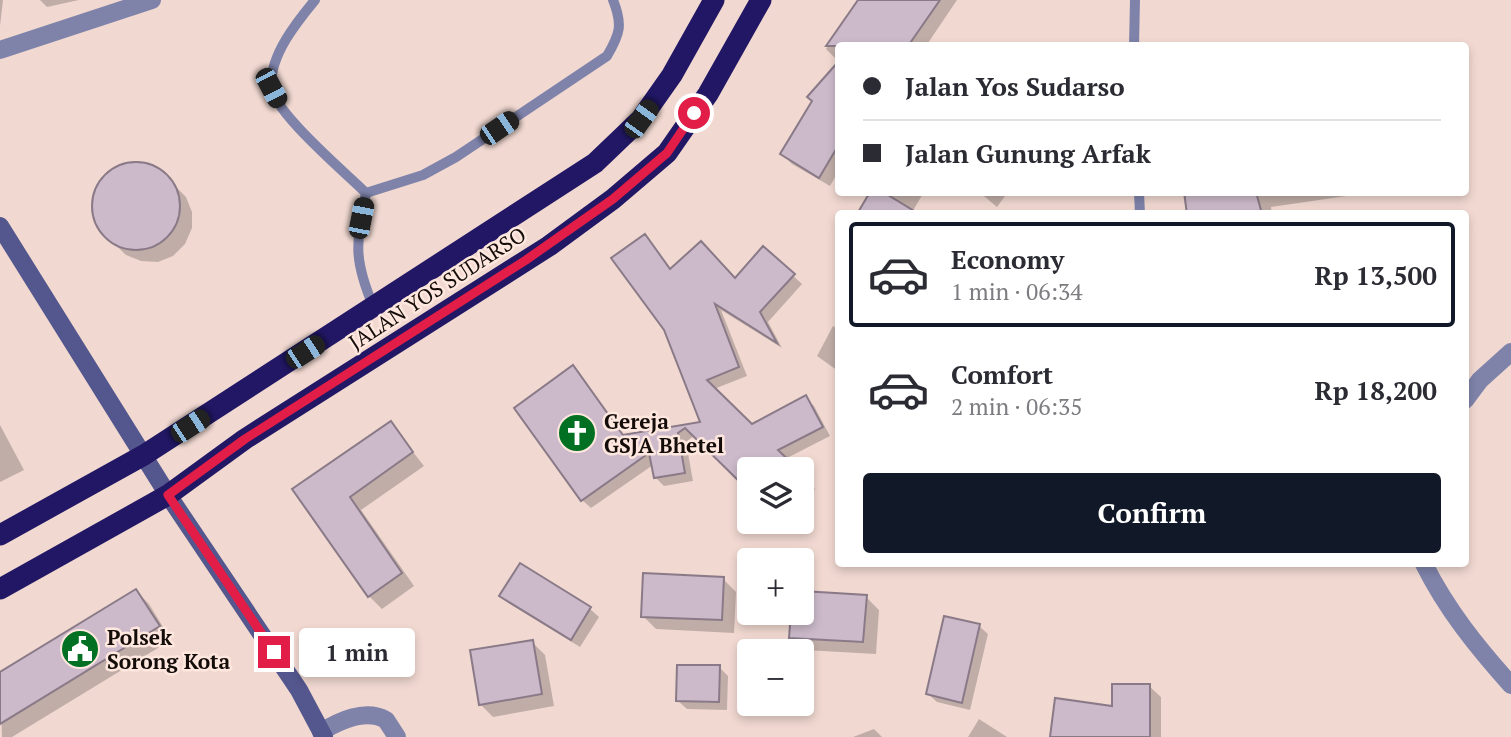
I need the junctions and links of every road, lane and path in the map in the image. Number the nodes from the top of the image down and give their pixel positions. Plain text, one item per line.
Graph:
1 (152, 0) edge
2 (315, 0) edge
3 (613, 0) edge
4 (713, 0) edge
5 (761, 0) edge
6 (1135, 0) edge
7 (1134, 42) edge
8 (0, 50) edge
9 (366, 193) junction
10 (0, 226) edge
11 (374, 308) junction
12 (1511, 352) edge
13 (1469, 395) edge
14 (144, 455) junction
15 (168, 495) junction
16 (0, 535) edge
17 (1425, 567) edge
18 (0, 589) edge
19 (1511, 685) edge
20 (323, 734) edge
21 (397, 737) edge

1 - 8 street
2 - 9 lane
3 - 9 lane
4 - 11 highway, JALAN YOS SUDARSO
5 - 15 highway, JALAN YOS SUDARSO
6 - 7 lane
9 - 11 lane
10 - 14 main road
11 - 14 highway, JALAN YOS SUDARSO
12 - 13 street
14 - 15 main road
14 - 16 highway, JALAN YOS SUDARSO
15 - 18 highway, JALAN YOS SUDARSO
15 - 20 main road
17 - 19 street
20 - 21 street

